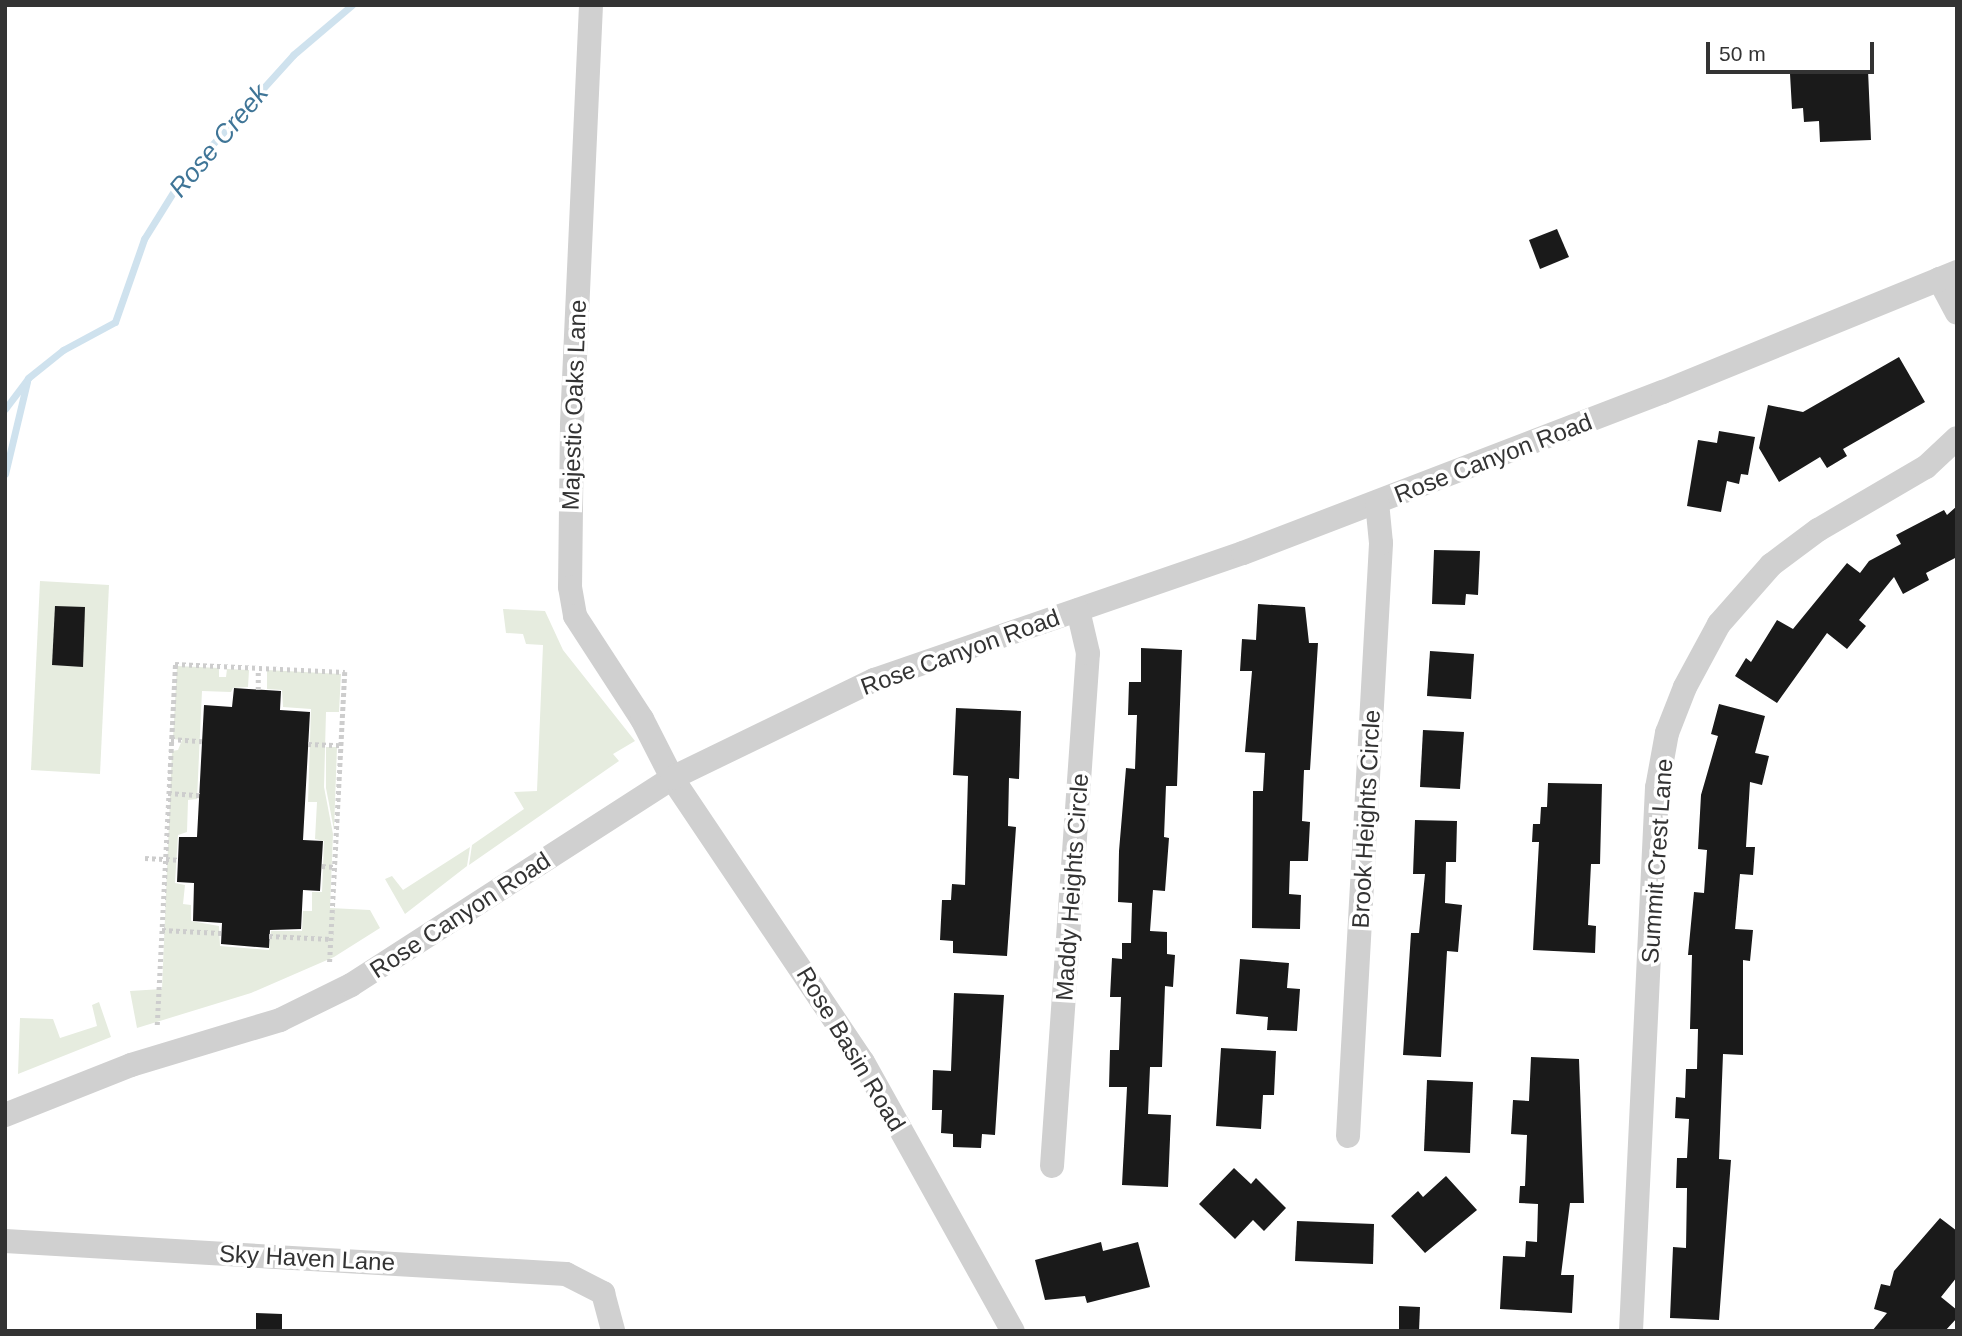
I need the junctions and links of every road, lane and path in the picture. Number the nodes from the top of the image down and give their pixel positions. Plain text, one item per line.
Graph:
1 (591, 5) edge
2 (1948, 276) edge
3 (1957, 313) edge
4 (1957, 438) edge
5 (1377, 502) junction
6 (1078, 610) junction
7 (258, 669) junction
8 (258, 690) dead end
9 (171, 739) junction
10 (202, 741) dead end
11 (308, 744) dead end
12 (341, 745) junction
13 (672, 778) junction
14 (168, 793) junction
15 (200, 795) dead end
16 (145, 858) dead end
17 (165, 859) junction
18 (178, 860) dead end
19 (322, 866) dead end
20 (335, 866) junction
21 (162, 930) junction
22 (221, 933) dead end
23 (269, 936) dead end
24 (331, 939) junction
25 (330, 963) dead end
26 (157, 1025) dead end
27 (5, 1115) edge
28 (1348, 1136) dead end
29 (1052, 1166) dead end
30 (5, 1241) edge
31 (613, 1331) edge
32 (1013, 1331) edge
33 (1631, 1331) edge

1 - 13 street, Majestic Oaks Lane
2 - 3 street
2 - 5 street, Rose Canyon Road
4 - 33 street, Summit Crest Lane
5 - 6 street, Rose Canyon Road
5 - 28 street, Brook Heights Circle
6 - 13 street, Rose Canyon Road
6 - 29 street, Maddy Heights Circle
7 - 8 path
7 - 9 path
7 - 12 path
9 - 10 path
9 - 14 path
11 - 12 path
12 - 20 path
13 - 27 street, Rose Canyon Road
13 - 32 street, Rose Basin Road
14 - 15 path
14 - 17 path
16 - 17 path
17 - 18 path
17 - 21 path
19 - 20 path
20 - 24 path
21 - 22 path
21 - 26 path
23 - 24 path
24 - 25 path
30 - 31 street, Sky Haven Lane

